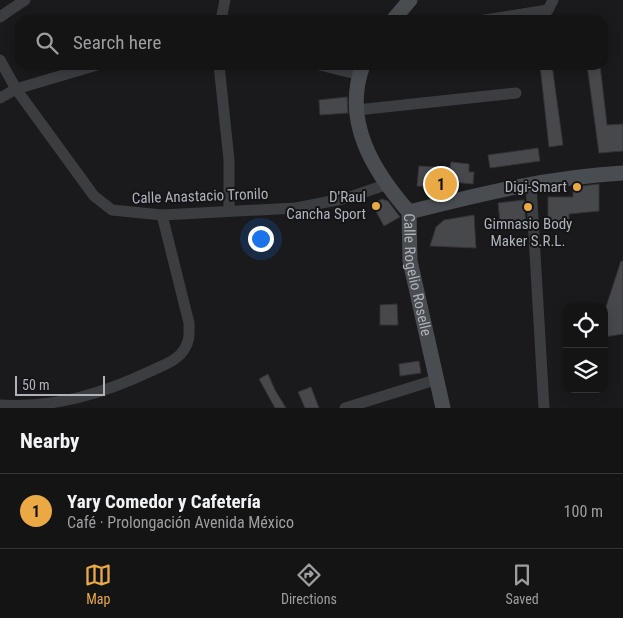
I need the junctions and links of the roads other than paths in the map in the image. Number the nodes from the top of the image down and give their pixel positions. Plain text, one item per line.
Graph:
1 (25, 0) edge
2 (224, 0) edge
3 (410, 0) edge
4 (553, 0) edge
5 (222, 15) edge
6 (397, 15) edge
7 (516, 15) edge
8 (0, 17) edge
9 (0, 60) edge
10 (80, 70) edge
11 (220, 70) edge
12 (362, 70) edge
13 (16, 89) junction
14 (516, 93) dead end
15 (0, 98) edge
16 (357, 110) junction
17 (623, 173) edge
18 (531, 184) junction
19 (385, 185) junction
20 (229, 211) junction
21 (409, 212) junction
22 (162, 215) junction
23 (435, 380) junction
24 (0, 405) edge
25 (345, 408) edge
26 (443, 408) edge
27 (544, 408) edge

1 - 8 street
2 - 5 street
3 - 6 street
4 - 7 street
9 - 13 street, Calle Anastacio Tronilo
10 - 13 street
11 - 20 street
12 - 16 street, Calle Rogelio Roselle
13 - 15 street
13 - 22 street, Calle Anastacio Tronilo
14 - 16 street
16 - 19 street, Calle Rogelio Roselle
17 - 18 street
18 - 21 street
18 - 27 street
19 - 20 street, Calle Anastacio Tronilo
19 - 21 street, Calle Rogelio Roselle
20 - 22 street, Calle Anastacio Tronilo
21 - 23 street, Calle Rogelio Roselle
22 - 24 street
23 - 25 street
23 - 26 street, Calle Rogelio Roselle

